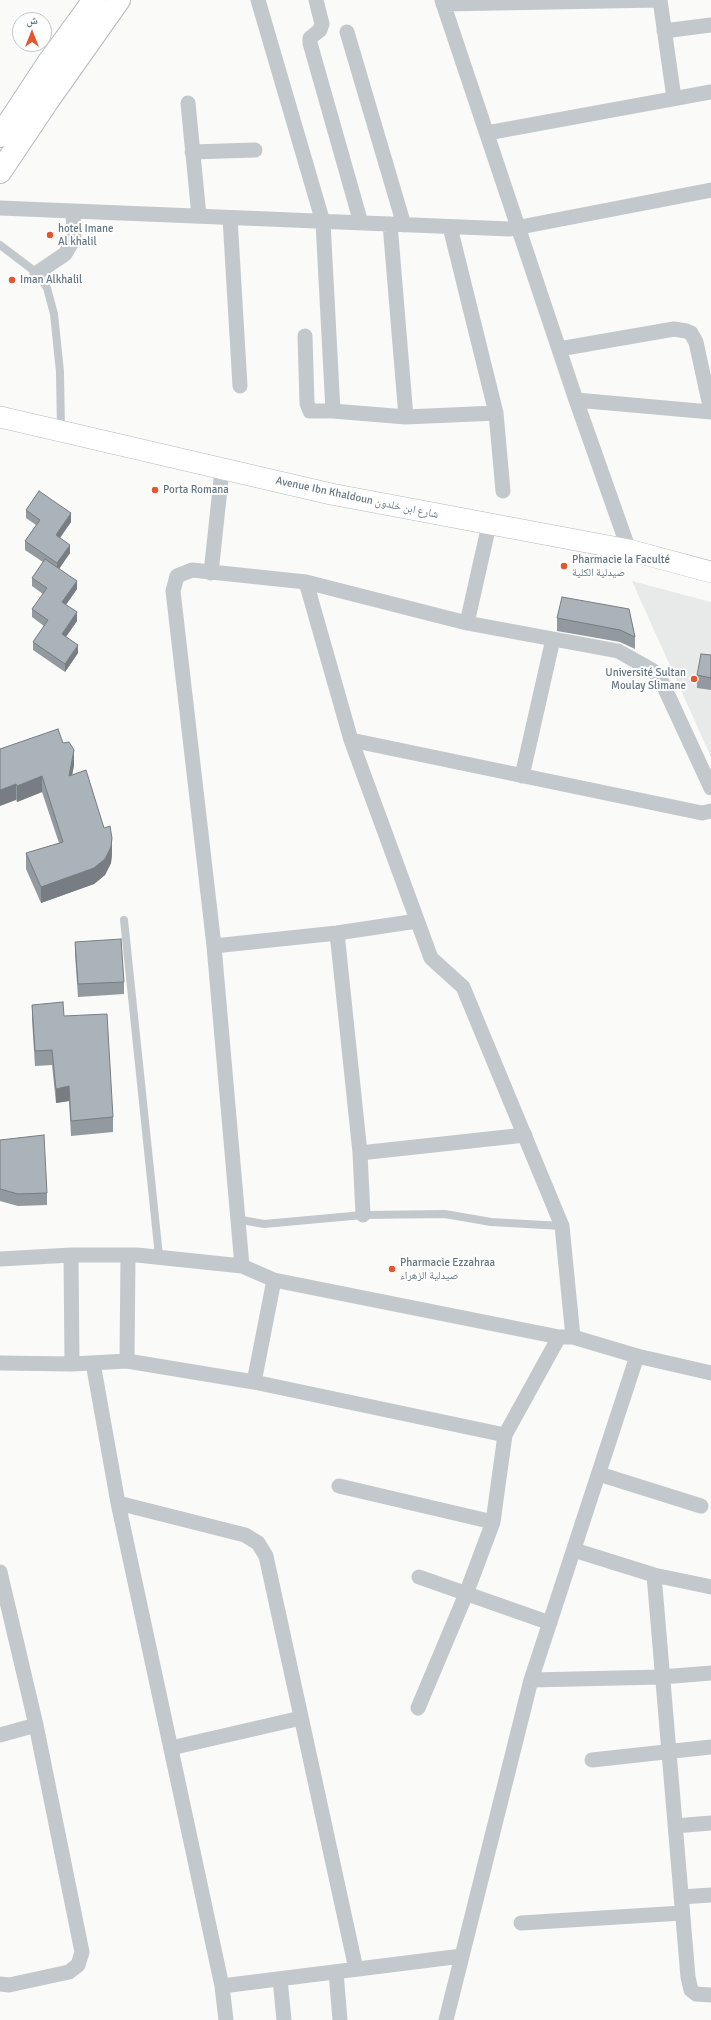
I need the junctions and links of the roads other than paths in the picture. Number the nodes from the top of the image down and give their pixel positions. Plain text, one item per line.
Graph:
1 (94, 0) edge
2 (119, 0) edge
3 (258, 0) edge
4 (316, 0) edge
5 (443, 2) edge
6 (711, 25) edge
7 (664, 31) junction
8 (347, 32) dead end
9 (711, 92) edge
10 (674, 98) junction
11 (188, 103) dead end
12 (487, 133) junction
13 (0, 136) edge
14 (255, 150) dead end
15 (192, 152) junction
16 (0, 172) edge
17 (711, 190) edge
18 (0, 208) edge
19 (72, 211) junction
20 (199, 216) junction
21 (230, 218) junction
22 (324, 222) junction
23 (361, 223) junction
24 (397, 224) junction
25 (450, 227) junction
26 (518, 228) junction
27 (0, 245) edge
28 (37, 272) junction
29 (305, 336) dead end
30 (559, 349) junction
31 (240, 386) dead end
32 (576, 400) junction
33 (333, 411) junction
34 (711, 412) edge
35 (496, 414) junction
36 (406, 417) junction
37 (1, 418) edge
38 (61, 432) junction
39 (222, 470) junction
40 (503, 491) dead end
41 (489, 525) junction
42 (629, 550) junction
43 (711, 572) edge
44 (211, 573) junction
45 (306, 582) junction
46 (467, 623) junction
47 (553, 639) junction
48 (352, 740) junction
49 (522, 776) junction
50 (711, 788) edge
51 (711, 811) edge
52 (124, 920) dead end
53 (417, 921) junction
54 (337, 933) junction
55 (214, 946) junction
56 (525, 1135) junction
57 (360, 1153) junction
58 (363, 1215) junction
59 (236, 1219) junction
60 (562, 1226) junction
61 (71, 1255) junction
62 (128, 1255) junction
63 (159, 1256) junction
64 (0, 1259) edge
65 (242, 1266) junction
66 (274, 1280) junction
67 (566, 1337) junction
68 (637, 1356) junction
69 (127, 1361) junction
70 (0, 1363) edge
71 (93, 1363) junction
72 (72, 1364) junction
73 (711, 1373) edge
74 (254, 1382) junction
75 (505, 1435) junction
76 (599, 1474) junction
77 (338, 1486) dead end
78 (118, 1503) junction
79 (701, 1506) dead end
80 (493, 1522) junction
81 (574, 1550) junction
82 (0, 1572) edge
83 (654, 1575) junction
84 (419, 1577) dead end
85 (711, 1587) edge
86 (466, 1594) junction
87 (550, 1623) junction
88 (6, 1626) edge
89 (711, 1673) edge
90 (662, 1677) junction
91 (531, 1680) junction
92 (418, 1708) dead end
93 (301, 1718) junction
94 (36, 1725) junction
95 (0, 1735) edge
96 (711, 1746) edge
97 (171, 1748) junction
98 (670, 1751) junction
99 (592, 1760) dead end
100 (711, 1823) edge
101 (675, 1826) junction
102 (711, 1895) edge
103 (681, 1897) junction
104 (682, 1913) junction
105 (521, 1923) dead end
106 (462, 1956) junction
107 (356, 1969) junction
108 (336, 1972) junction
109 (280, 1979) junction
110 (0, 1984) edge
111 (222, 1986) junction
112 (711, 1995) edge
113 (226, 2020) edge
114 (284, 2020) edge
115 (340, 2020) edge
116 (446, 2020) edge

1 - 13 main road
2 - 16 main road
3 - 22 street
4 - 23 street
5 - 7 street
5 - 12 street
6 - 7 street
7 - 10 street
8 - 24 street
9 - 10 street
10 - 12 street
11 - 15 street
12 - 26 street
14 - 15 street
15 - 20 street
17 - 26 street
18 - 19 street
19 - 20 street
19 - 28 street
20 - 21 street
21 - 22 street
21 - 31 street
22 - 23 street
22 - 33 street
23 - 24 street
24 - 25 street
24 - 36 street
25 - 26 street
25 - 35 street
26 - 30 street
27 - 28 lane
28 - 38 lane
29 - 33 street
30 - 32 street
30 - 34 street
32 - 34 street
32 - 42 street
33 - 36 street
35 - 36 street
35 - 40 street
37 - 38 street, Avenue Ibn Khaldoun شارع ابن خلدون
38 - 39 street, Avenue Ibn Khaldoun شارع ابن خلدون
39 - 41 street, Avenue Ibn Khaldoun شارع ابن خلدون
39 - 44 street
41 - 42 street, Avenue Ibn Khaldoun شارع ابن خلدون
41 - 46 street
42 - 43 street, Avenue Ibn Khaldoun شارع ابن خلدون
44 - 45 street
44 - 55 street
45 - 46 street
45 - 48 street
46 - 47 street
47 - 49 street
47 - 50 street
48 - 49 street
48 - 53 street
49 - 51 street
52 - 63 lane
53 - 54 street
53 - 56 street
54 - 55 street
54 - 57 street
55 - 59 street
56 - 57 street
56 - 60 street
57 - 58 street
58 - 59 lane
58 - 60 lane
59 - 65 street
60 - 67 street
61 - 62 street
61 - 64 street
61 - 72 street
62 - 63 street
62 - 69 street
63 - 65 street
65 - 66 street
66 - 67 street
66 - 74 street
67 - 68 street
67 - 75 street
68 - 73 street
68 - 76 street
69 - 71 street
69 - 74 street
70 - 72 street
71 - 72 street
71 - 78 street
74 - 75 street
75 - 80 street
76 - 79 street
76 - 81 street
77 - 80 street
78 - 93 street
78 - 97 street
80 - 86 street
81 - 83 street
81 - 87 street
82 - 88 street
83 - 85 street
83 - 90 street
84 - 86 street
86 - 87 street
86 - 92 street
87 - 91 street
88 - 94 street
89 - 90 street
90 - 91 street
90 - 98 street
91 - 106 street
93 - 97 street
93 - 107 street
94 - 95 street
94 - 110 street
96 - 98 street
97 - 111 street
98 - 99 street
98 - 101 street
100 - 101 street
101 - 103 street
102 - 103 street
103 - 104 street
104 - 105 street
104 - 112 street
106 - 107 street
106 - 116 street
107 - 108 street
108 - 109 street
108 - 115 street
109 - 111 street
109 - 114 street
111 - 113 street

